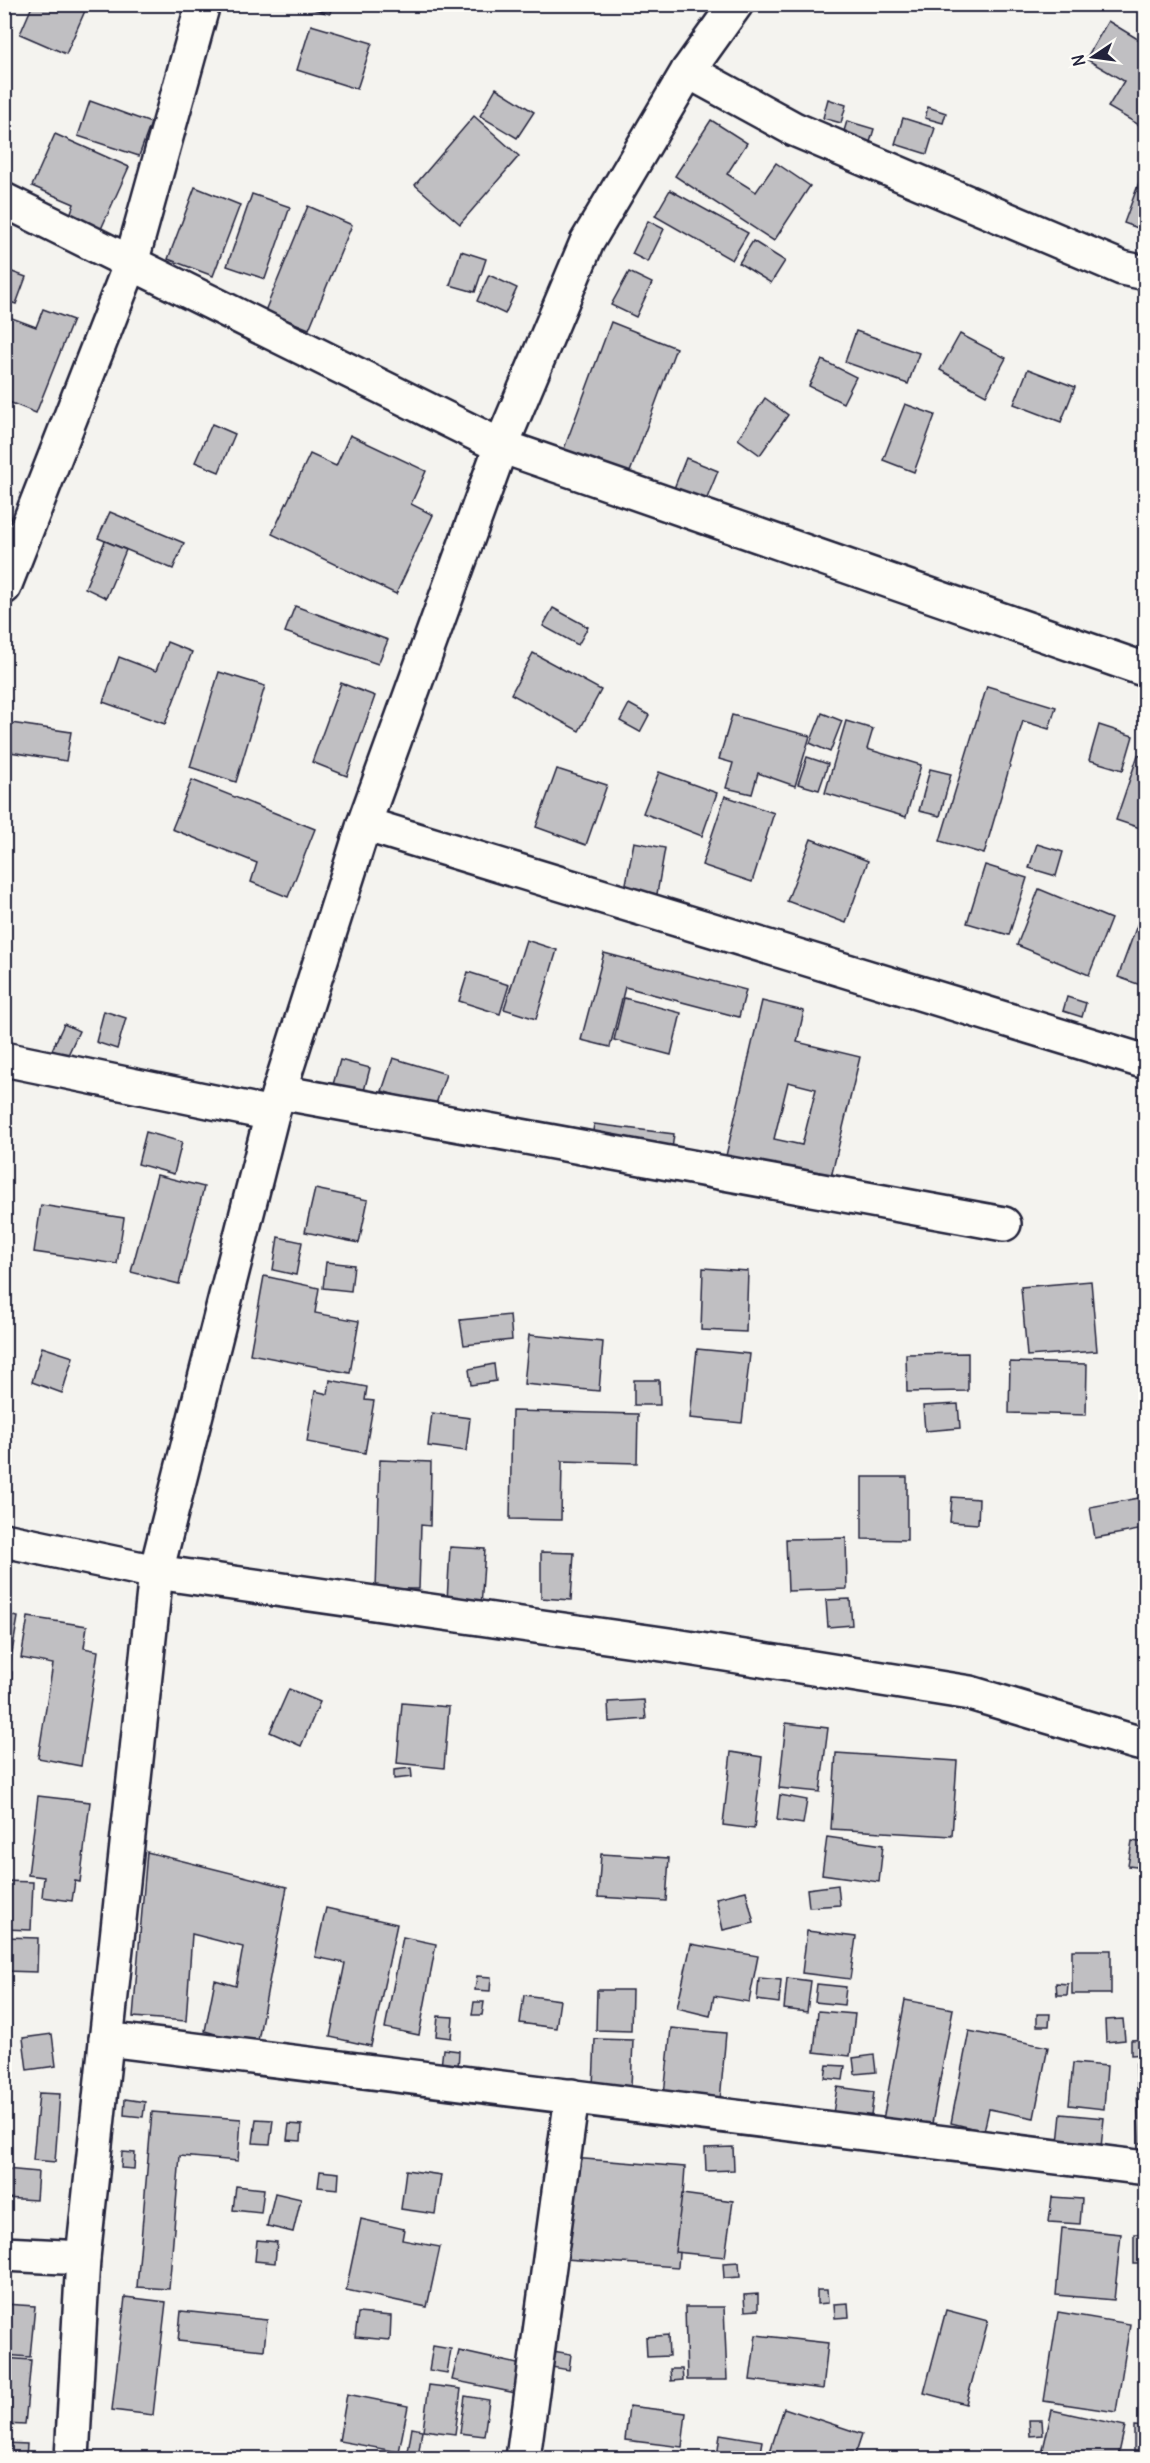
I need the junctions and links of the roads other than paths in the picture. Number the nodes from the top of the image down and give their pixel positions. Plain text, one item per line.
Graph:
1 (203, 4) edge
2 (736, 4) edge
3 (688, 71) junction
4 (4, 200) edge
5 (131, 263) junction
6 (1146, 273) edge
7 (501, 446) junction
8 (4, 587) edge
9 (1146, 670) edge
10 (364, 824) junction
11 (4, 1059) edge
12 (1146, 1062) edge
13 (276, 1103) junction
14 (1004, 1224) dead end
15 (4, 1540) edge
16 (156, 1572) junction
17 (1146, 1743) edge
18 (106, 2039) junction
19 (572, 2096) junction
20 (1146, 2168) edge
21 (4, 2254) edge
22 (83, 2258) junction
23 (72, 2458) edge
24 (523, 2458) edge

1 - 5 street
2 - 3 street
3 - 6 street
3 - 7 street
4 - 5 street
5 - 7 street
5 - 8 street
7 - 9 street
7 - 10 street
10 - 12 street
10 - 13 street
11 - 13 street
13 - 14 street
13 - 16 street
15 - 16 street
16 - 17 street
16 - 18 street
18 - 19 street
18 - 22 street
19 - 20 street
19 - 24 street
21 - 22 street
22 - 23 street

